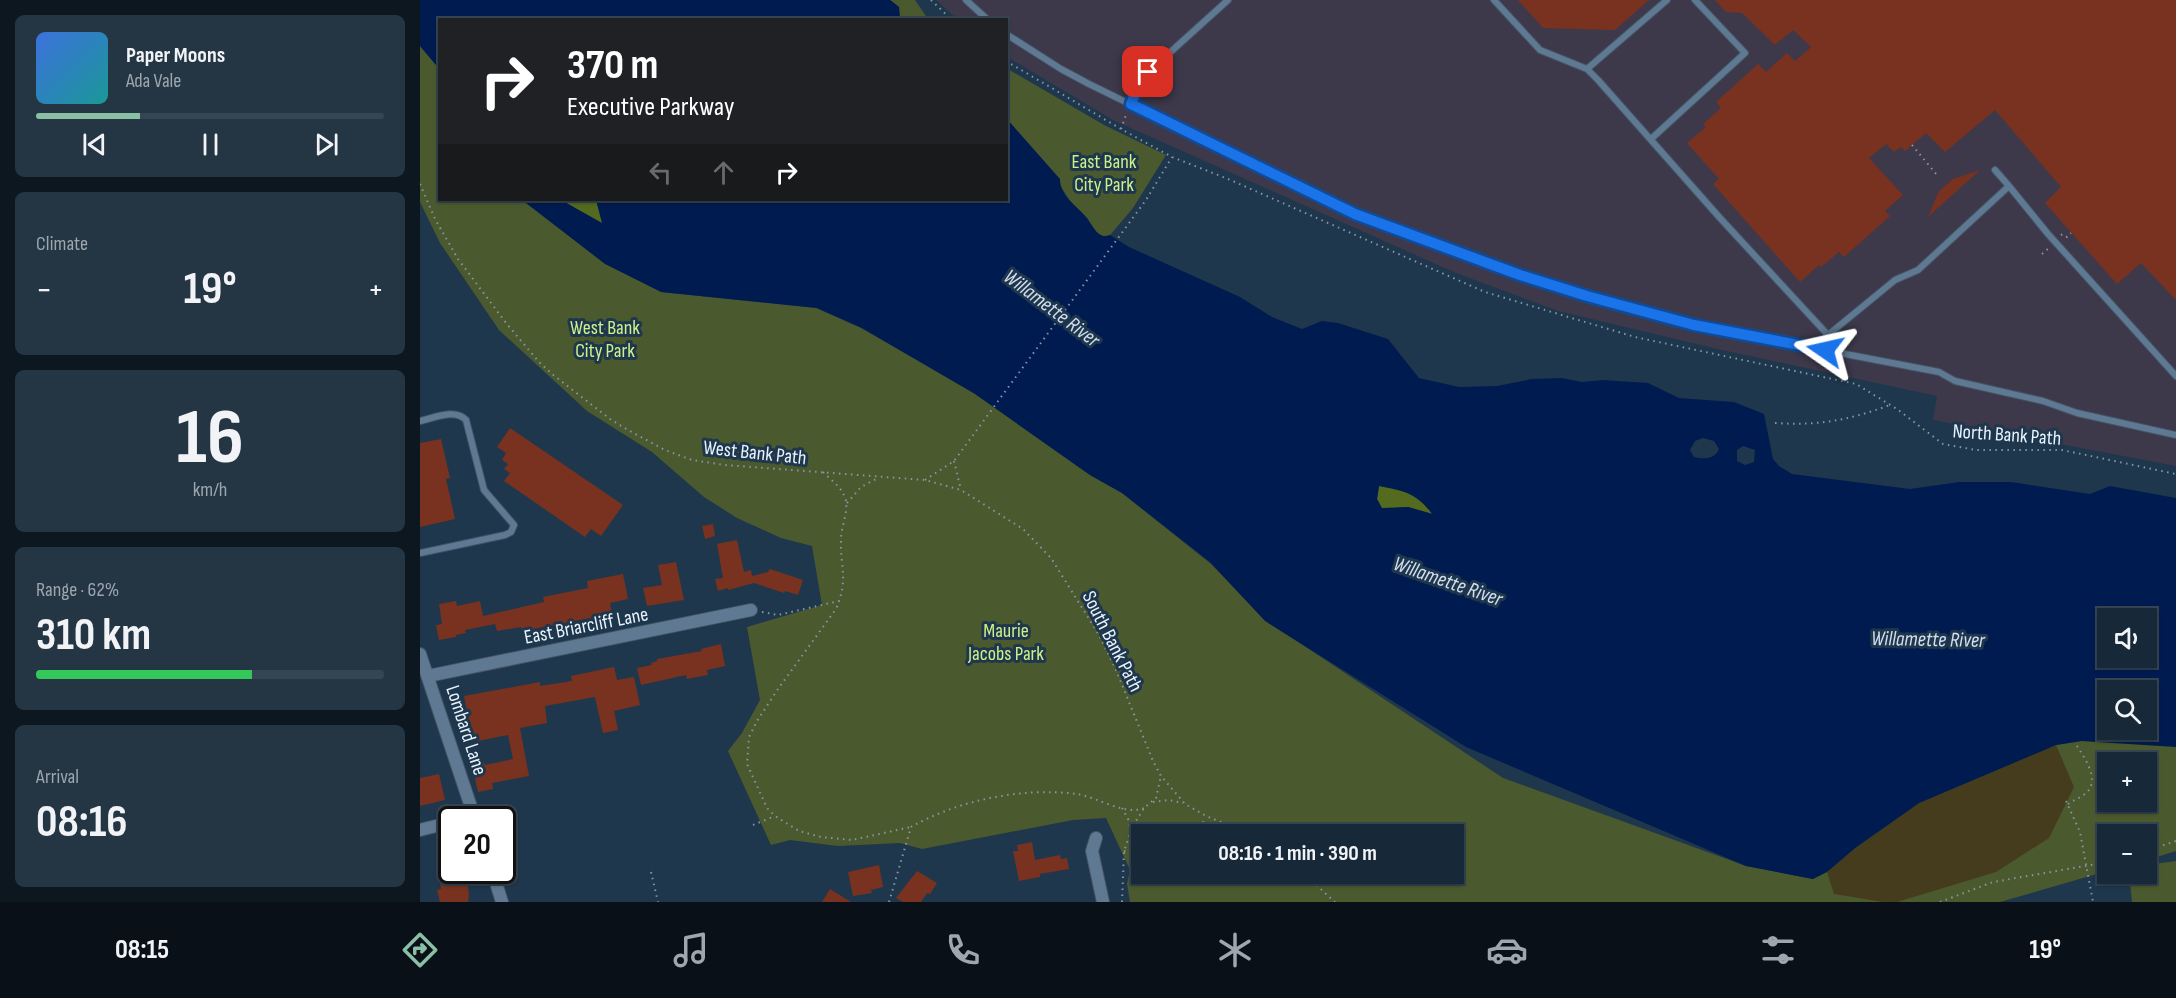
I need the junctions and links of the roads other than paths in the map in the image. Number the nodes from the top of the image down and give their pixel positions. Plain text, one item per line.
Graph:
1 (966, 0) edge
2 (1228, 0) edge
3 (1494, 0) edge
4 (1667, 0) edge
5 (1695, 0) edge
6 (986, 18) edge
7 (1008, 35) edge
8 (1587, 69) junction
9 (1131, 104) junction
10 (1651, 139) junction
11 (1995, 170) dead end
12 (2009, 186) junction
13 (1828, 335) junction
14 (1825, 350) junction
15 (2175, 373) edge
16 (420, 421) edge
17 (2176, 435) edge
18 (420, 553) edge
19 (751, 610) road end
20 (420, 654) edge
21 (428, 676) junction
22 (471, 806) edge
23 (438, 826) edge
24 (420, 830) edge
25 (1096, 838) dead end
26 (496, 884) edge
27 (502, 902) edge
28 (1102, 902) edge

1 - 6 lane
2 - 9 lane
3 - 8 lane
4 - 8 lane
5 - 10 lane
7 - 9 lane
8 - 10 lane
9 - 14 lane
10 - 13 lane
11 - 12 lane
12 - 13 lane
12 - 15 lane
13 - 14 lane
14 - 17 lane
16 - 18 lane
19 - 21 street, East Briarcliff Lane
20 - 21 street, Lombard Lane
21 - 22 street, Lombard Lane
23 - 24 street
25 - 28 street
26 - 27 street

